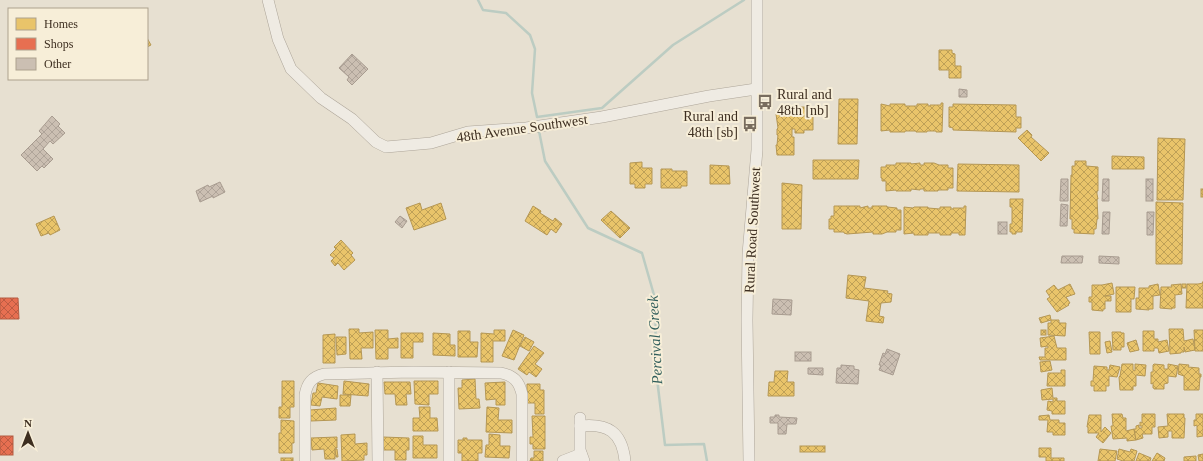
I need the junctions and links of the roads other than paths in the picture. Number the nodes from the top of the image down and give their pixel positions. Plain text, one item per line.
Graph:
1 (268, 0) edge
2 (757, 0) edge
3 (756, 89) junction
4 (377, 372) junction
5 (449, 372) junction
6 (582, 458) edge
7 (305, 461) edge
8 (378, 461) edge
9 (449, 461) edge
10 (522, 461) edge
11 (563, 461) edge
12 (625, 461) edge
13 (749, 461) edge

1 - 3 street, 48th Avenue Southwest
2 - 3 street, Rural Road Southwest
3 - 13 street, Rural Road Southwest
4 - 5 street
4 - 7 street
4 - 8 street
5 - 9 street
5 - 10 street
6 - 11 street
6 - 12 street

